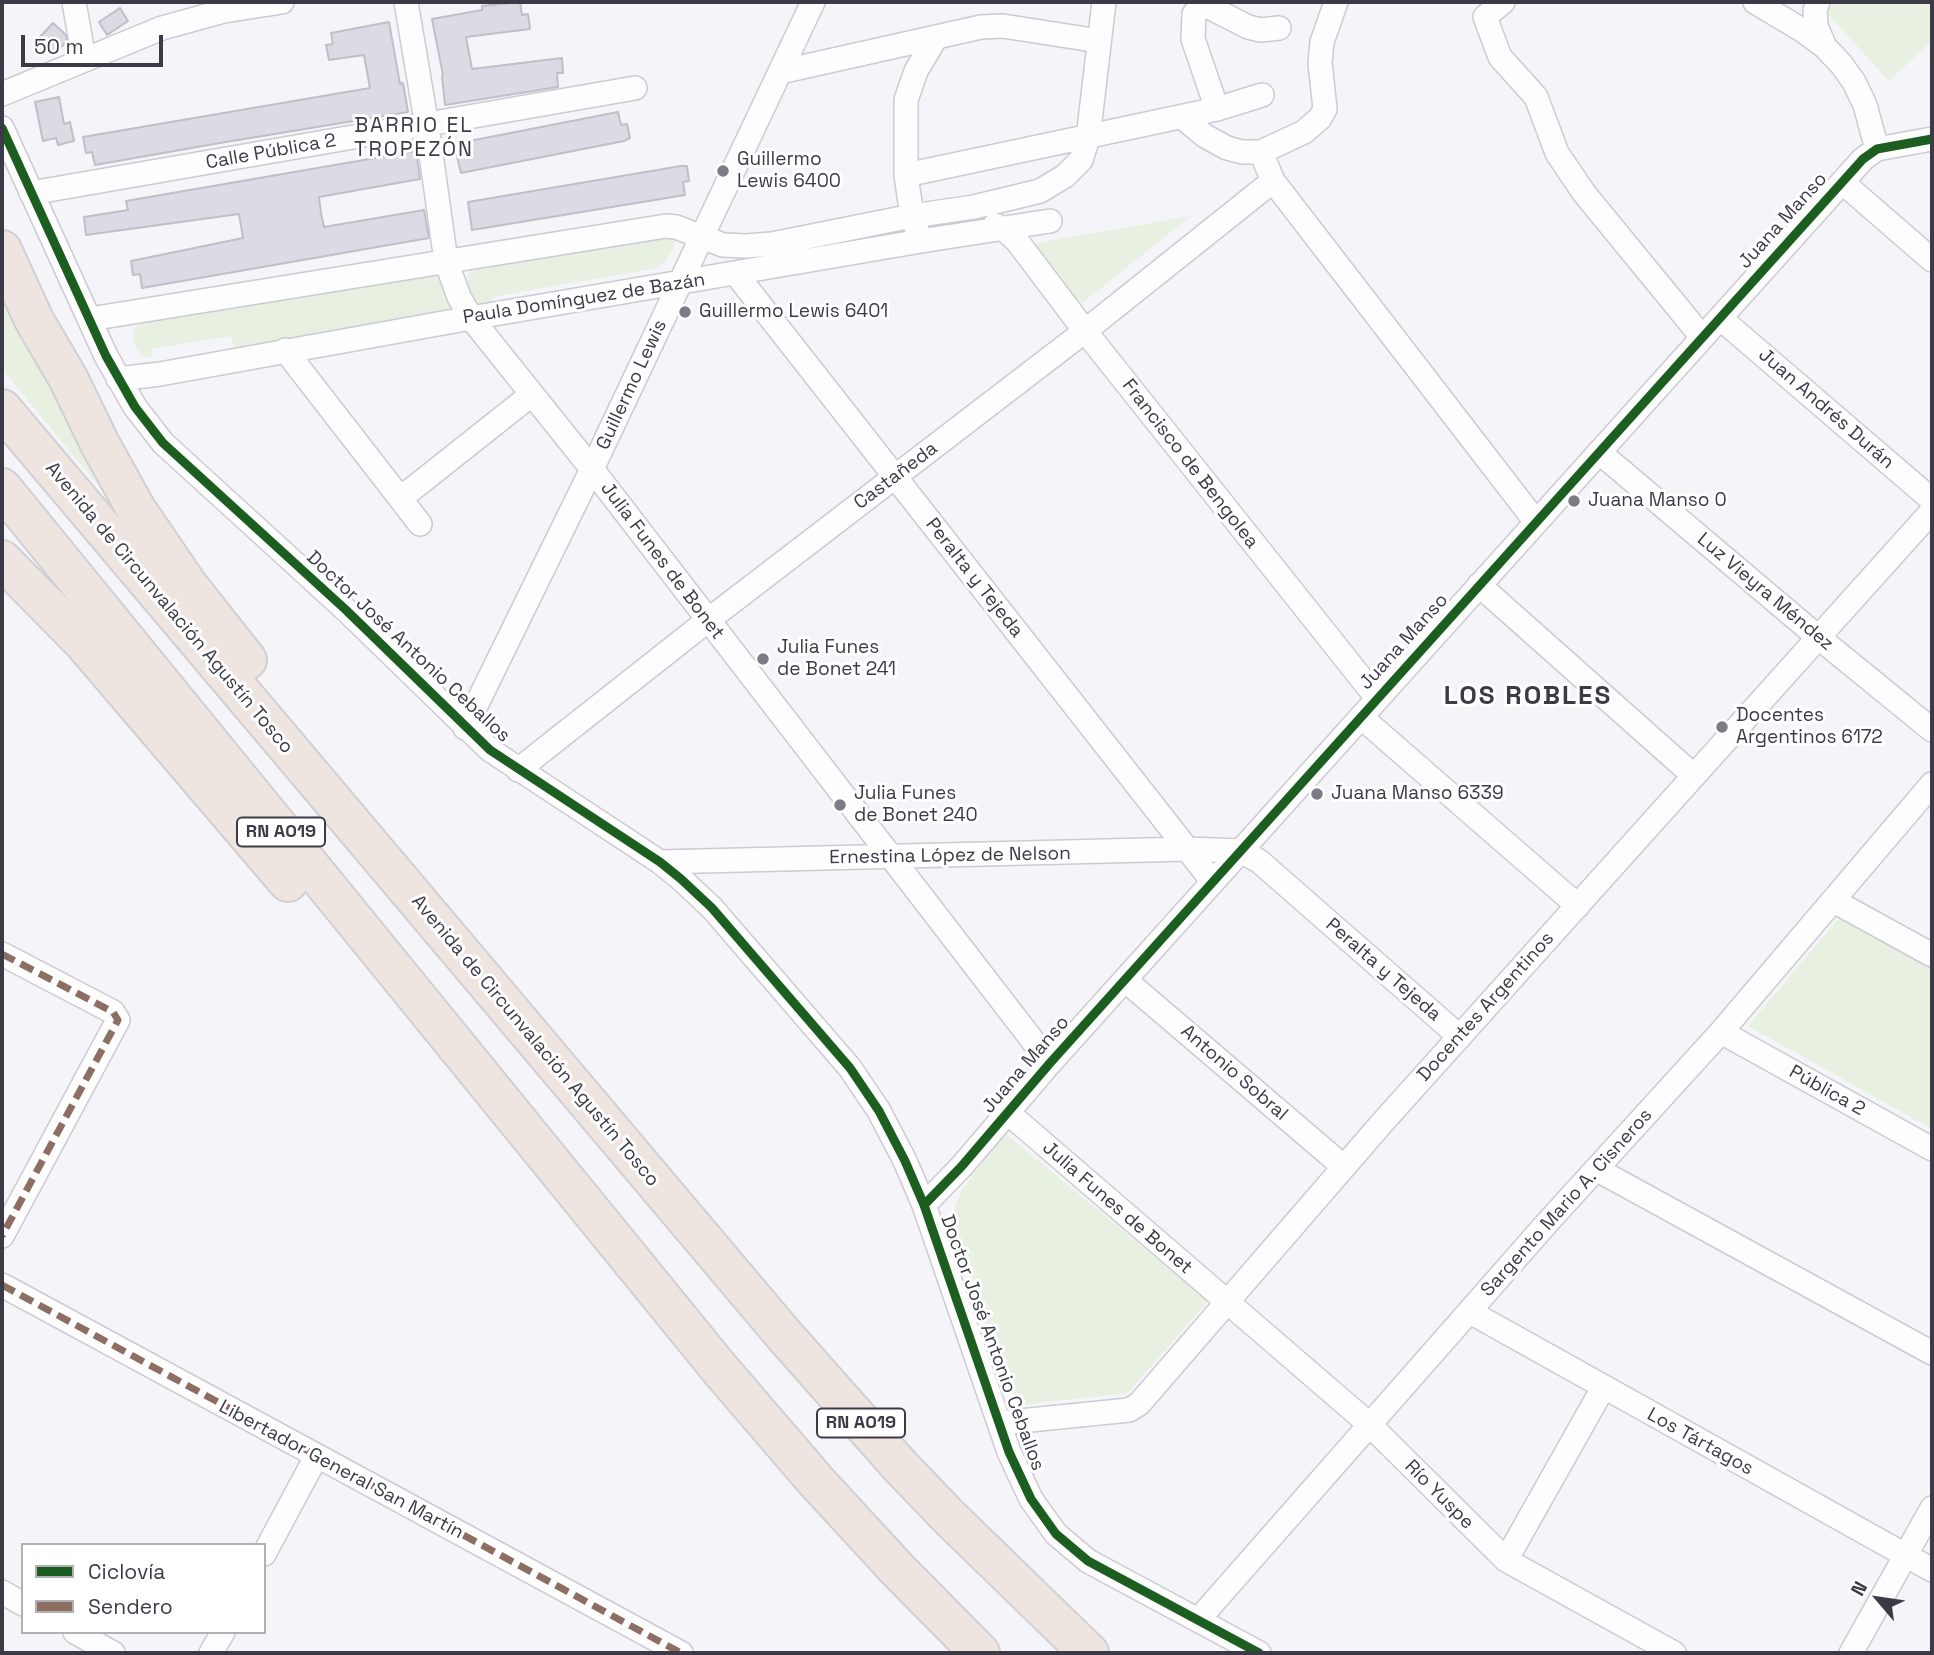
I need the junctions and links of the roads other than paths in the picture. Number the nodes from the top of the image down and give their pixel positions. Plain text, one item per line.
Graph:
1 (74, 2) edge
2 (270, 2) edge
3 (406, 2) edge
4 (813, 2) edge
5 (1104, 2) edge
6 (1336, 2) edge
7 (1503, 2) edge
8 (1807, 2) edge
9 (1818, 2) edge
10 (1762, 7) edge
11 (1279, 28) dead end
12 (935, 39) junction
13 (1099, 41) junction
14 (1825, 47) junction
15 (83, 59) junction
16 (780, 72) junction
17 (635, 88) dead end
18 (2, 94) edge
19 (1262, 95) dead end
20 (1217, 109) junction
21 (1182, 117) junction
22 (427, 126) junction
23 (2, 128) edge
24 (1088, 138) junction
25 (1932, 139) edge
26 (1877, 149) junction
27 (1261, 152) junction
28 (906, 175) junction
29 (1273, 181) junction
30 (1842, 182) junction
31 (31, 192) junction
32 (974, 206) junction
33 (912, 216) junction
34 (1050, 221) dead end
35 (1004, 229) junction
36 (701, 238) junction
37 (921, 241) junction
38 (2, 250) edge
39 (1932, 260) edge
40 (446, 261) junction
41 (736, 274) junction
42 (11, 279) edge
43 (680, 283) junction
44 (471, 318) junction
45 (1720, 318) junction
46 (90, 319) junction
47 (1085, 331) junction
48 (1702, 337) junction
49 (285, 350) junction
50 (118, 379) junction
51 (531, 395) junction
52 (2, 410) edge
53 (1599, 452) junction
54 (592, 469) junction
55 (895, 476) junction
56 (2, 488) edge
57 (401, 498) junction
58 (1932, 500) edge
59 (1932, 511) edge
60 (1536, 522) junction
61 (420, 524) dead end
62 (2, 560) edge
63 (1479, 586) junction
64 (707, 621) junction
65 (1818, 637) junction
66 (1377, 698) junction
67 (1361, 717) junction
68 (465, 728) junction
69 (1932, 730) edge
70 (518, 770) junction
71 (1694, 776) junction
72 (1932, 784) edge
73 (1187, 849) junction
74 (1240, 851) junction
75 (893, 858) junction
76 (660, 862) junction
77 (1213, 882) junction
78 (1834, 901) junction
79 (1577, 906) junction
80 (2, 954) edge
81 (1932, 955) edge
82 (1125, 979) junction
83 (1721, 1032) junction
84 (1460, 1037) junction
85 (539, 1046) junction
86 (1050, 1063) junction
87 (1007, 1112) junction
88 (1932, 1149) edge
89 (1343, 1167) junction
90 (1596, 1169) junction
91 (924, 1205) junction
92 (2, 1236) edge
93 (2, 1285) edge
94 (1227, 1303) junction
95 (1470, 1312) junction
96 (1932, 1353) edge
97 (1603, 1388) junction
98 (1000, 1423) junction
99 (1369, 1424) junction
100 (316, 1457) junction
101 (1932, 1508) edge
102 (856, 1524) junction
103 (266, 1550) edge
104 (1906, 1555) junction
105 (1506, 1560) junction
106 (1932, 1570) edge
107 (2, 1592) edge
108 (21, 1603) edge
109 (1198, 1620) junction
110 (79, 1634) edge
111 (222, 1634) edge
112 (654, 1647) edge
113 (113, 1653) edge
114 (211, 1653) edge
115 (681, 1653) edge
116 (980, 1653) edge
117 (1089, 1653) edge
118 (1259, 1653) edge
119 (1674, 1653) edge
120 (1851, 1653) edge

1 - 15 street
2 - 15 street
3 - 22 street, Julia Funes de Bonet
4 - 16 street, Guillermo Lewis
5 - 13 street
6 - 27 street
7 - 48 street
8 - 10 street
9 - 14 street
10 - 14 street
11 - 20 street
12 - 13 street
12 - 16 street
12 - 28 street
13 - 24 street
14 - 26 street
15 - 18 street
16 - 36 street, Guillermo Lewis
17 - 22 street, Calle Pública 2
19 - 20 street
20 - 21 street
21 - 24 street
21 - 27 street
22 - 31 street, Calle Pública 2
22 - 40 street, Julia Funes de Bonet
23 - 31 street, Doctor José Antonio Ceballos
24 - 28 street
24 - 32 street
25 - 26 street
26 - 30 street, Juana Manso
27 - 29 street
28 - 33 street
29 - 47 street, Castañeda
29 - 60 street
30 - 39 street
30 - 45 street, Juana Manso
31 - 46 street, Doctor José Antonio Ceballos
32 - 33 street
32 - 35 street, Francisco de Bengolea
33 - 36 street
33 - 37 street
34 - 35 street, Paula Domínguez de Bazán
35 - 37 street, Paula Domínguez de Bazán
35 - 47 street, Francisco de Bengolea
36 - 40 street
36 - 43 street, Guillermo Lewis
37 - 41 street, Paula Domínguez de Bazán
38 - 42 highway
40 - 44 street, Julia Funes de Bonet
40 - 46 street
41 - 43 street, Paula Domínguez de Bazán
41 - 55 street, Peralta y Tejeda
42 - 85 highway
43 - 44 street, Paula Domínguez de Bazán
43 - 54 street, Guillermo Lewis
44 - 49 street, Paula Domínguez de Bazán
44 - 51 street, Julia Funes de Bonet
45 - 48 street, Juana Manso
45 - 58 street, Juan Andrés Durán
46 - 50 street, Doctor José Antonio Ceballos
47 - 55 street, Castañeda
47 - 66 street, Francisco de Bengolea
48 - 53 street, Juana Manso
49 - 50 street, Paula Domínguez de Bazán
49 - 57 street
50 - 68 street, Doctor José Antonio Ceballos
51 - 54 street, Julia Funes de Bonet
51 - 57 street
52 - 85 highway, Avenida de Circunvalación Agustín Tosco / RN A019
53 - 60 street, Juana Manso
53 - 65 street, Luz Vieyra Méndez
54 - 64 street, Julia Funes de Bonet
54 - 68 street, Guillermo Lewis
55 - 64 street, Castañeda
55 - 73 street, Peralta y Tejeda
56 - 102 highway, RN A019
57 - 61 street
59 - 65 street, Docentes Argentinos
60 - 63 street, Juana Manso
62 - 102 highway
63 - 66 street, Juana Manso
63 - 71 street
64 - 70 street, Castañeda
64 - 75 street, Julia Funes de Bonet
65 - 69 street, Luz Vieyra Méndez
65 - 71 street, Docentes Argentinos
66 - 67 street, Juana Manso
67 - 74 street, Juana Manso
67 - 79 street
68 - 70 street, Doctor José Antonio Ceballos
70 - 76 street, Doctor José Antonio Ceballos
71 - 79 street, Docentes Argentinos
72 - 78 street, Sargento Mario A. Cisneros
73 - 74 street, Ernestina López de Nelson
73 - 75 street, Ernestina López de Nelson
73 - 77 street, Peralta y Tejeda
74 - 77 street, Juana Manso
74 - 84 street, Peralta y Tejeda
75 - 76 street, Ernestina López de Nelson
75 - 86 street, Julia Funes de Bonet
76 - 91 street, Doctor José Antonio Ceballos
77 - 82 street, Juana Manso
78 - 81 street
78 - 83 street, Sargento Mario A. Cisneros
79 - 84 street, Docentes Argentinos
80 - 92 street
82 - 86 street, Juana Manso
82 - 89 street, Antonio Sobral
83 - 88 street, Pública 2
83 - 90 street, Sargento Mario A. Cisneros
84 - 89 street, Docentes Argentinos
85 - 117 highway, Avenida de Circunvalación Agustín Tosco / RN A019
86 - 87 street, Juana Manso
87 - 91 street, Juana Manso
87 - 94 street, Julia Funes de Bonet
89 - 94 street, Docentes Argentinos
90 - 95 street, Sargento Mario A. Cisneros
90 - 96 street
91 - 98 street, Doctor José Antonio Ceballos
93 - 100 street, Libertador General San Martín
94 - 98 street, Docentes Argentinos
94 - 99 street, Río Yuspe
95 - 97 street, Los Tártagos
95 - 99 street, Sargento Mario A. Cisneros
97 - 104 street, Los Tártagos
97 - 105 street
98 - 109 street, Doctor José Antonio Ceballos
99 - 105 street, Río Yuspe
99 - 109 street, Sargento Mario A. Cisneros
100 - 103 street
100 - 112 street, Libertador General San Martín
101 - 104 street
102 - 116 highway, RN A019
104 - 106 street, Los Tártagos
104 - 120 street
105 - 119 street, Río Yuspe
107 - 108 street
109 - 118 street, Doctor José Antonio Ceballos
110 - 113 street
111 - 114 street
112 - 115 street, Libertador General San Martín

